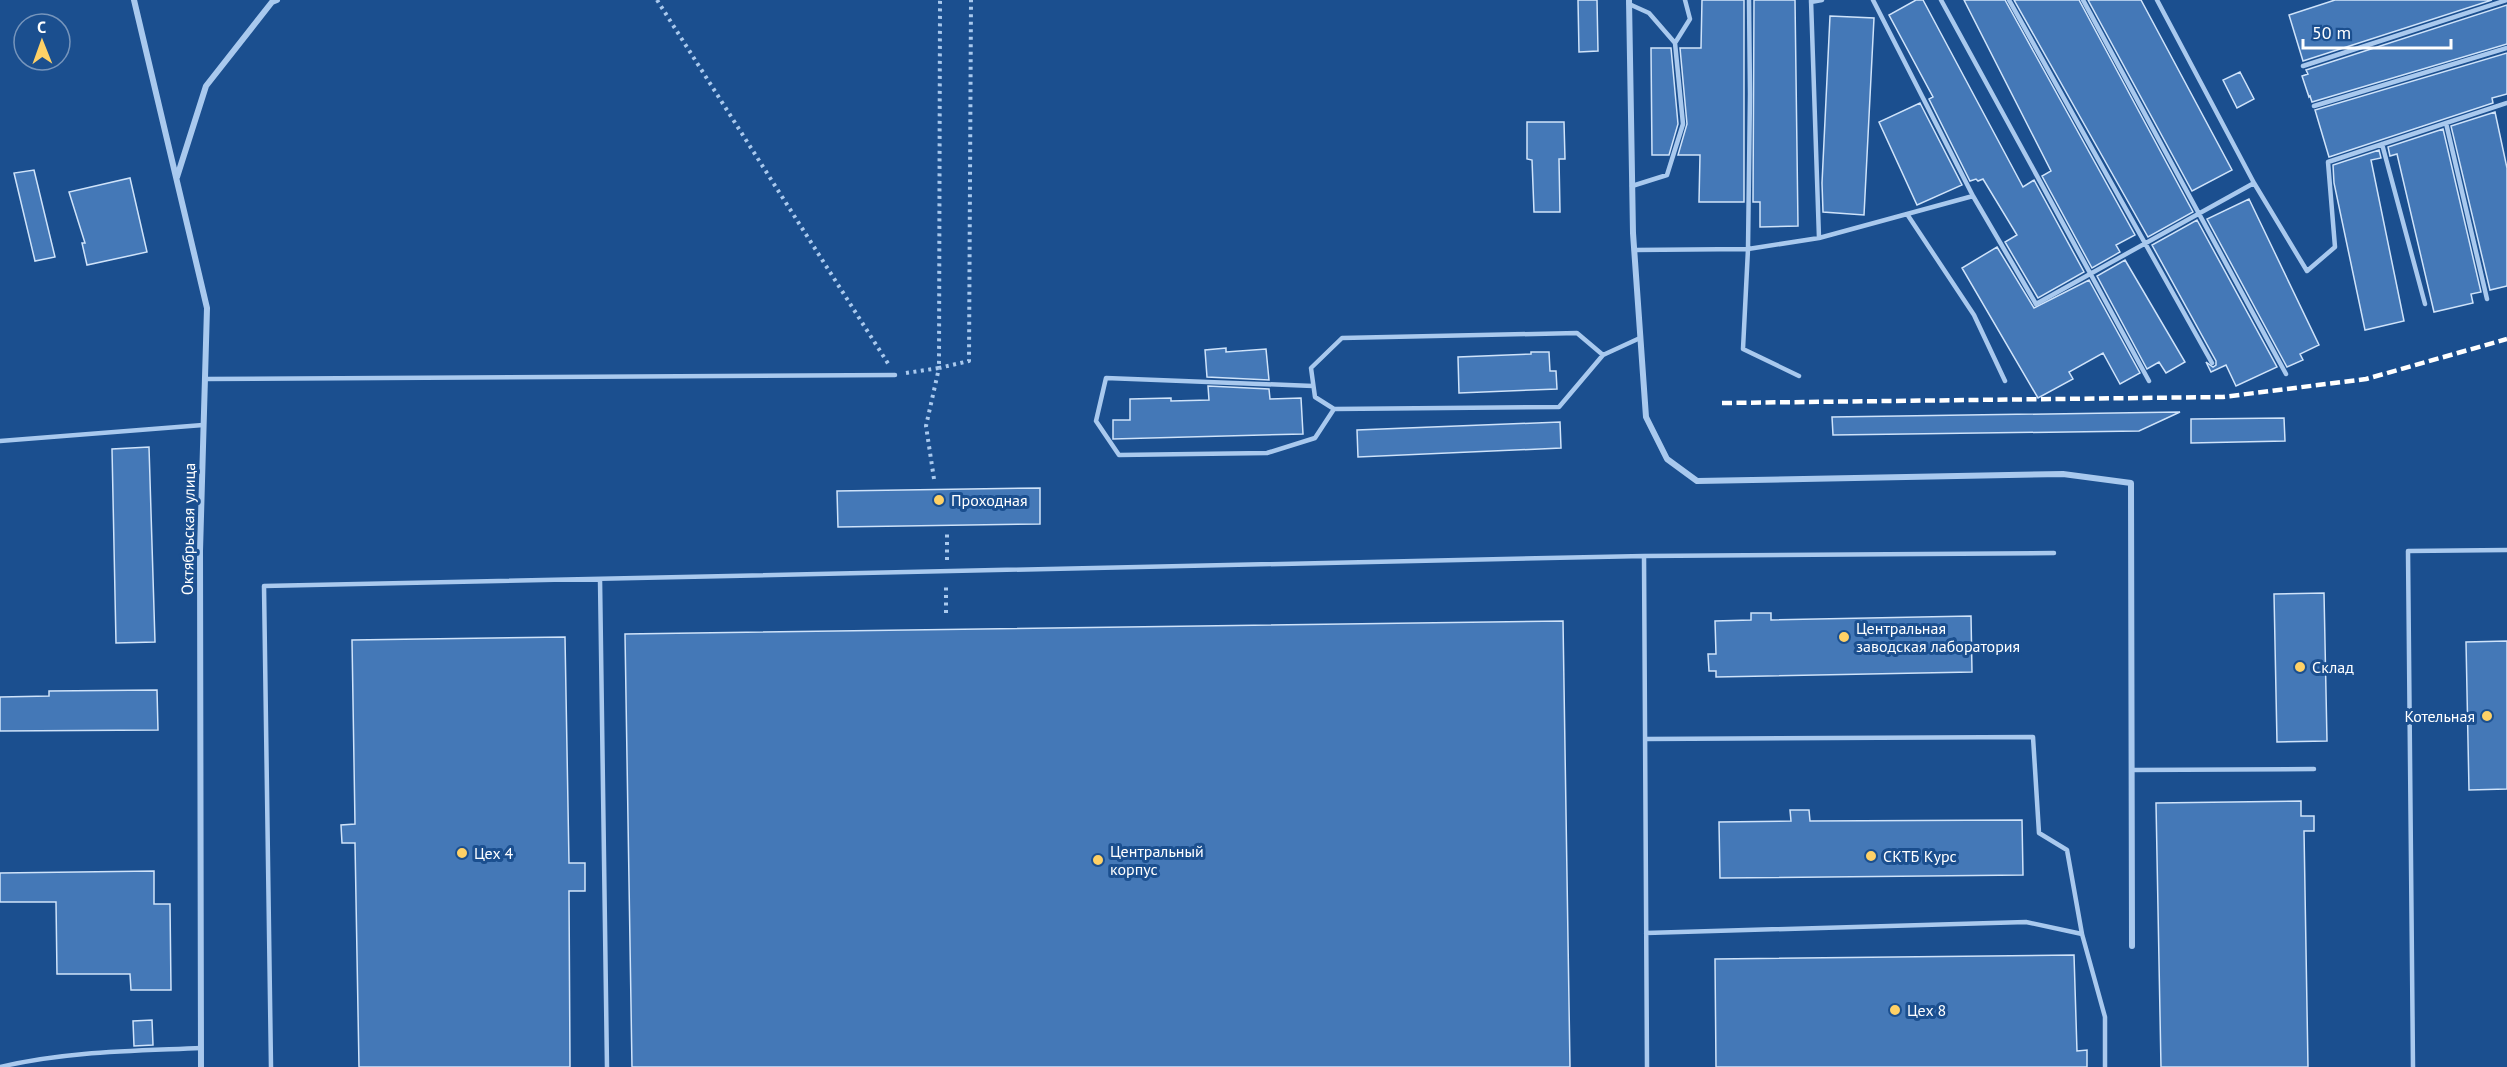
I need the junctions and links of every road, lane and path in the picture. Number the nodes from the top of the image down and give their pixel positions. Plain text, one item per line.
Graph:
1 (134, 0) edge
2 (277, 0) edge
3 (657, 0) edge
4 (940, 0) edge
5 (971, 0) edge
6 (1685, 0) edge
7 (1749, 0) edge
8 (1822, 0) edge
9 (1873, 0) edge
10 (1941, 0) edge
11 (2009, 0) edge
12 (2083, 0) edge
13 (2157, 0) edge
14 (2507, 0) edge
15 (1811, 1) edge
16 (1629, 2) edge
17 (1675, 43) junction
18 (2507, 48) edge
19 (2303, 66) dead end
20 (2507, 103) edge
21 (2314, 106) dead end
22 (2446, 123) junction
23 (2382, 144) junction
24 (177, 178) junction
25 (2254, 183) junction
26 (1632, 186) junction
27 (1973, 196) junction
28 (1907, 214) junction
29 (2198, 214) junction
30 (1819, 238) junction
31 (2146, 243) junction
32 (1748, 249) junction
33 (1634, 250) junction
34 (2092, 274) junction
35 (2487, 299) dead end
36 (2425, 304) dead end
37 (1640, 338) junction
38 (1603, 355) junction
39 (2212, 363) dead end
40 (939, 368) junction
41 (2286, 374) dead end
42 (895, 375) junction
43 (1799, 376) dead end
44 (205, 379) junction
45 (2005, 381) dead end
46 (2149, 381) dead end
47 (1313, 386) junction
48 (1334, 409) junction
49 (204, 424) junction
50 (0, 441) edge
51 (934, 478) dead end
52 (2507, 550) edge
53 (2054, 553) dead end
54 (1644, 556) junction
55 (600, 579) junction
56 (1646, 739) junction
57 (2314, 769) dead end
58 (2132, 770) junction
59 (1646, 933) junction
60 (2082, 934) junction
61 (2132, 946) dead end
62 (201, 1048) junction
63 (0, 1067) edge
64 (201, 1067) edge
65 (271, 1067) edge
66 (607, 1067) edge
67 (1647, 1067) edge
68 (2105, 1067) edge
69 (2413, 1067) edge

1 - 24 street, Октябрьская улица
2 - 24 street
3 - 42 path
4 - 40 path
5 - 40 path
6 - 17 lane
7 - 32 lane
8 - 15 lane
9 - 27 lane
10 - 34 lane
11 - 31 lane
12 - 29 lane
13 - 25 lane
14 - 19 lane
15 - 30 lane
16 - 17 lane
16 - 26 street
17 - 26 lane
18 - 21 lane
20 - 22 lane
22 - 23 lane
22 - 35 lane
23 - 25 lane
23 - 36 lane
24 - 44 street, Октябрьская улица
25 - 29 lane
26 - 33 street
27 - 28 lane
27 - 34 lane
28 - 30 lane
28 - 45 lane
29 - 31 lane
29 - 41 lane
30 - 32 lane
31 - 34 lane
31 - 39 lane
32 - 33 lane
32 - 43 lane
33 - 37 street
34 - 46 lane
37 - 38 lane
37 - 58 street
38 - 47 lane
38 - 48 lane
40 - 42 path
40 - 51 path
42 - 44 lane
44 - 49 street, Октябрьская улица
47 - 48 lane
47 - 48 lane
49 - 50 lane
49 - 62 street, Октябрьская улица
52 - 69 lane
53 - 54 lane
54 - 55 lane
54 - 56 lane
55 - 65 lane
55 - 66 lane
56 - 59 lane
56 - 60 lane
57 - 58 lane
58 - 61 street
59 - 60 lane
59 - 67 lane
60 - 68 lane
62 - 63 lane
62 - 64 street, Октябрьская улица

